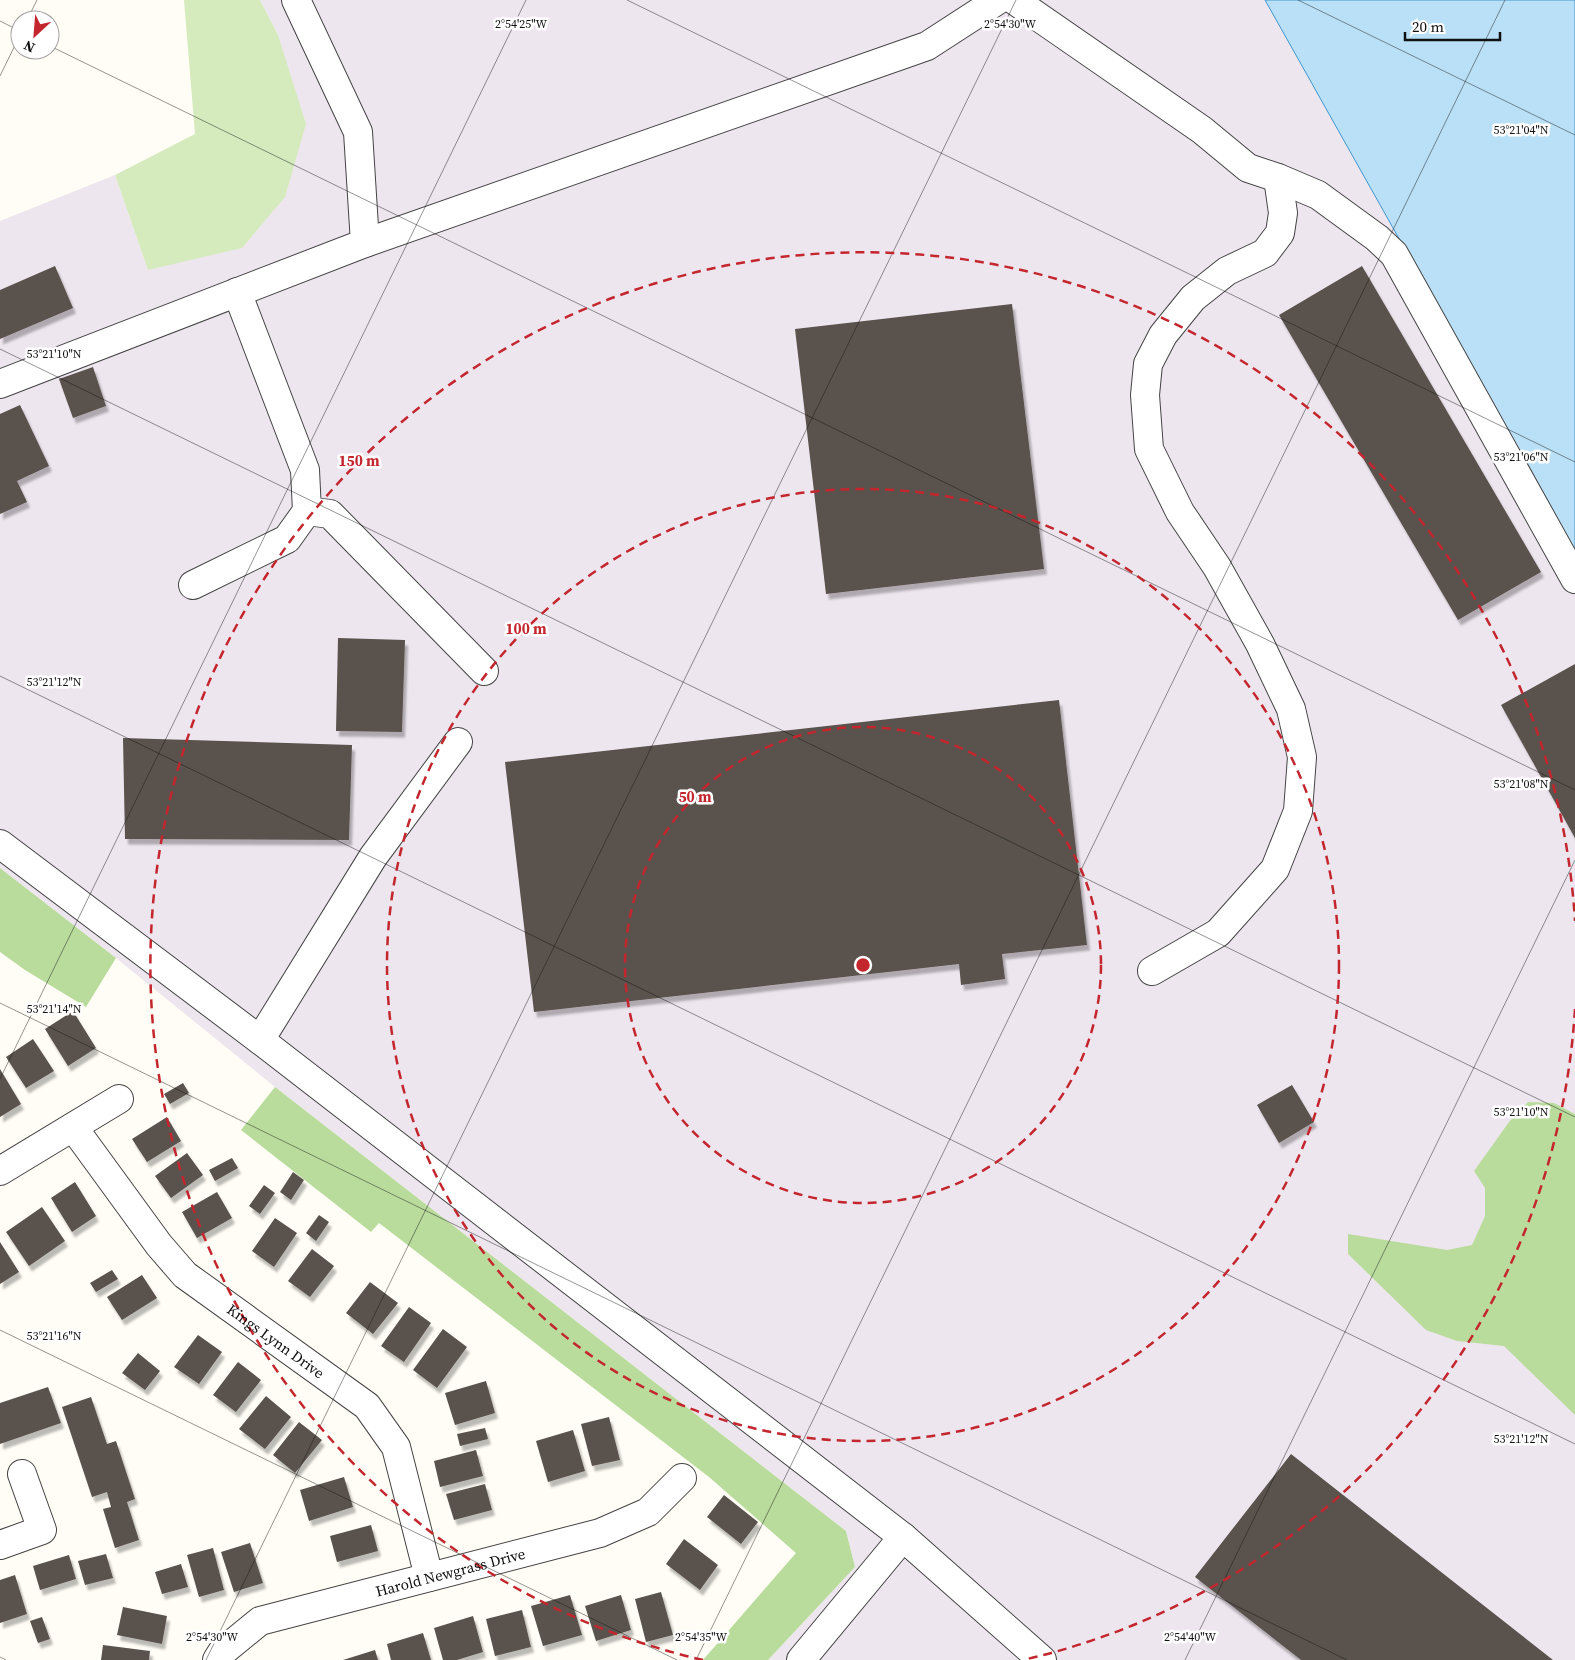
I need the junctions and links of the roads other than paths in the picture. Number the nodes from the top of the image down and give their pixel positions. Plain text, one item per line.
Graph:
1 (296, 0) edge
2 (998, 0) edge
3 (1014, 0) edge
4 (1278, 178) junction
5 (365, 243) junction
6 (237, 292) junction
7 (0, 384) edge
8 (307, 511) junction
9 (1575, 579) edge
10 (193, 585) dead end
11 (484, 671) dead end
12 (458, 742) dead end
13 (0, 844) edge
14 (1152, 971) dead end
15 (260, 1040) junction
16 (119, 1099) dead end
17 (73, 1127) junction
18 (0, 1171) edge
19 (22, 1474) dead end
20 (682, 1478) dead end
21 (902, 1537) junction
22 (0, 1545) edge
23 (429, 1577) junction
24 (217, 1660) edge
25 (801, 1660) edge
26 (1042, 1660) edge

1 - 5 street
2 - 5 street
3 - 4 street
4 - 9 street
4 - 14 street
5 - 6 street
6 - 7 street
6 - 8 street
8 - 10 street
8 - 11 street
12 - 15 street
13 - 15 street
15 - 21 street
16 - 17 street
17 - 18 street
17 - 23 street, Kings Lynn Drive
19 - 22 street
20 - 23 street, Harold Newgrass Drive
21 - 25 street
21 - 26 street
23 - 24 street, Harold Newgrass Drive

